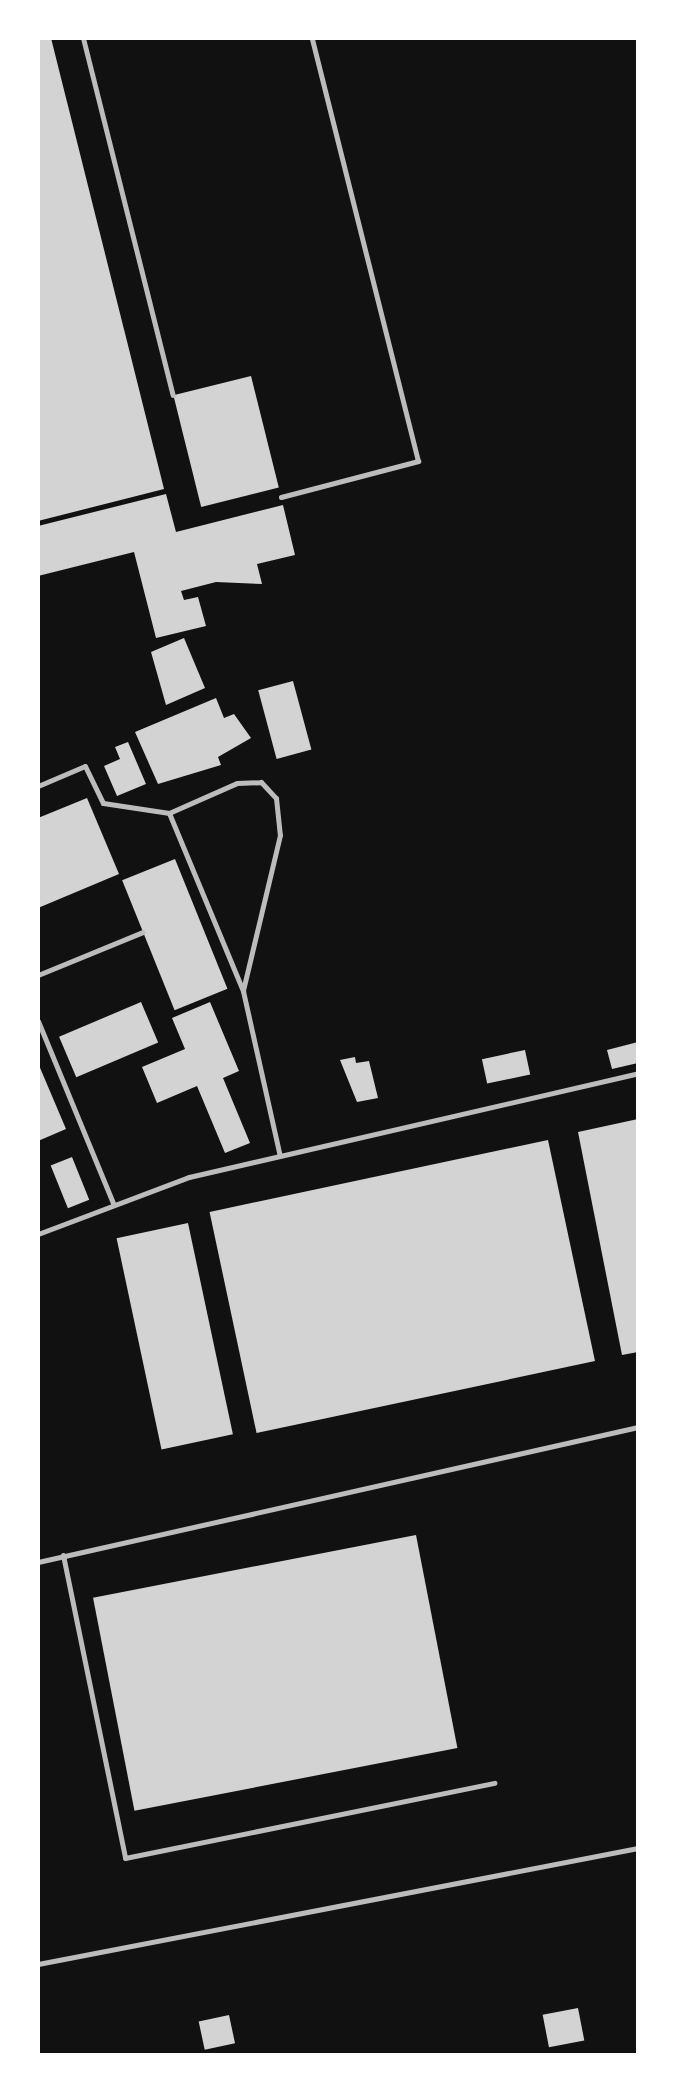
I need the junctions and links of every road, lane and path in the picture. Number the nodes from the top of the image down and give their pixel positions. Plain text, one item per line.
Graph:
1 (83, 38) edge
2 (312, 38) edge
3 (173, 395) dead end
4 (281, 497) dead end
5 (38, 786) edge
6 (169, 813) junction
7 (143, 932) dead end
8 (38, 975) edge
9 (243, 991) junction
10 (38, 1021) edge
11 (638, 1073) edge
12 (280, 1156) junction
13 (114, 1205) junction
14 (38, 1234) edge
15 (638, 1427) edge
16 (63, 1555) junction
17 (38, 1562) edge
18 (494, 1783) dead end
19 (638, 1848) edge
20 (38, 1964) edge

1 - 3 lane
2 - 4 lane
5 - 6 lane
6 - 9 lane
6 - 9 lane
7 - 8 lane
9 - 12 lane
10 - 13 lane
11 - 12 lane
12 - 13 lane
13 - 14 lane
15 - 16 lane
16 - 17 lane
16 - 18 lane
19 - 20 lane

